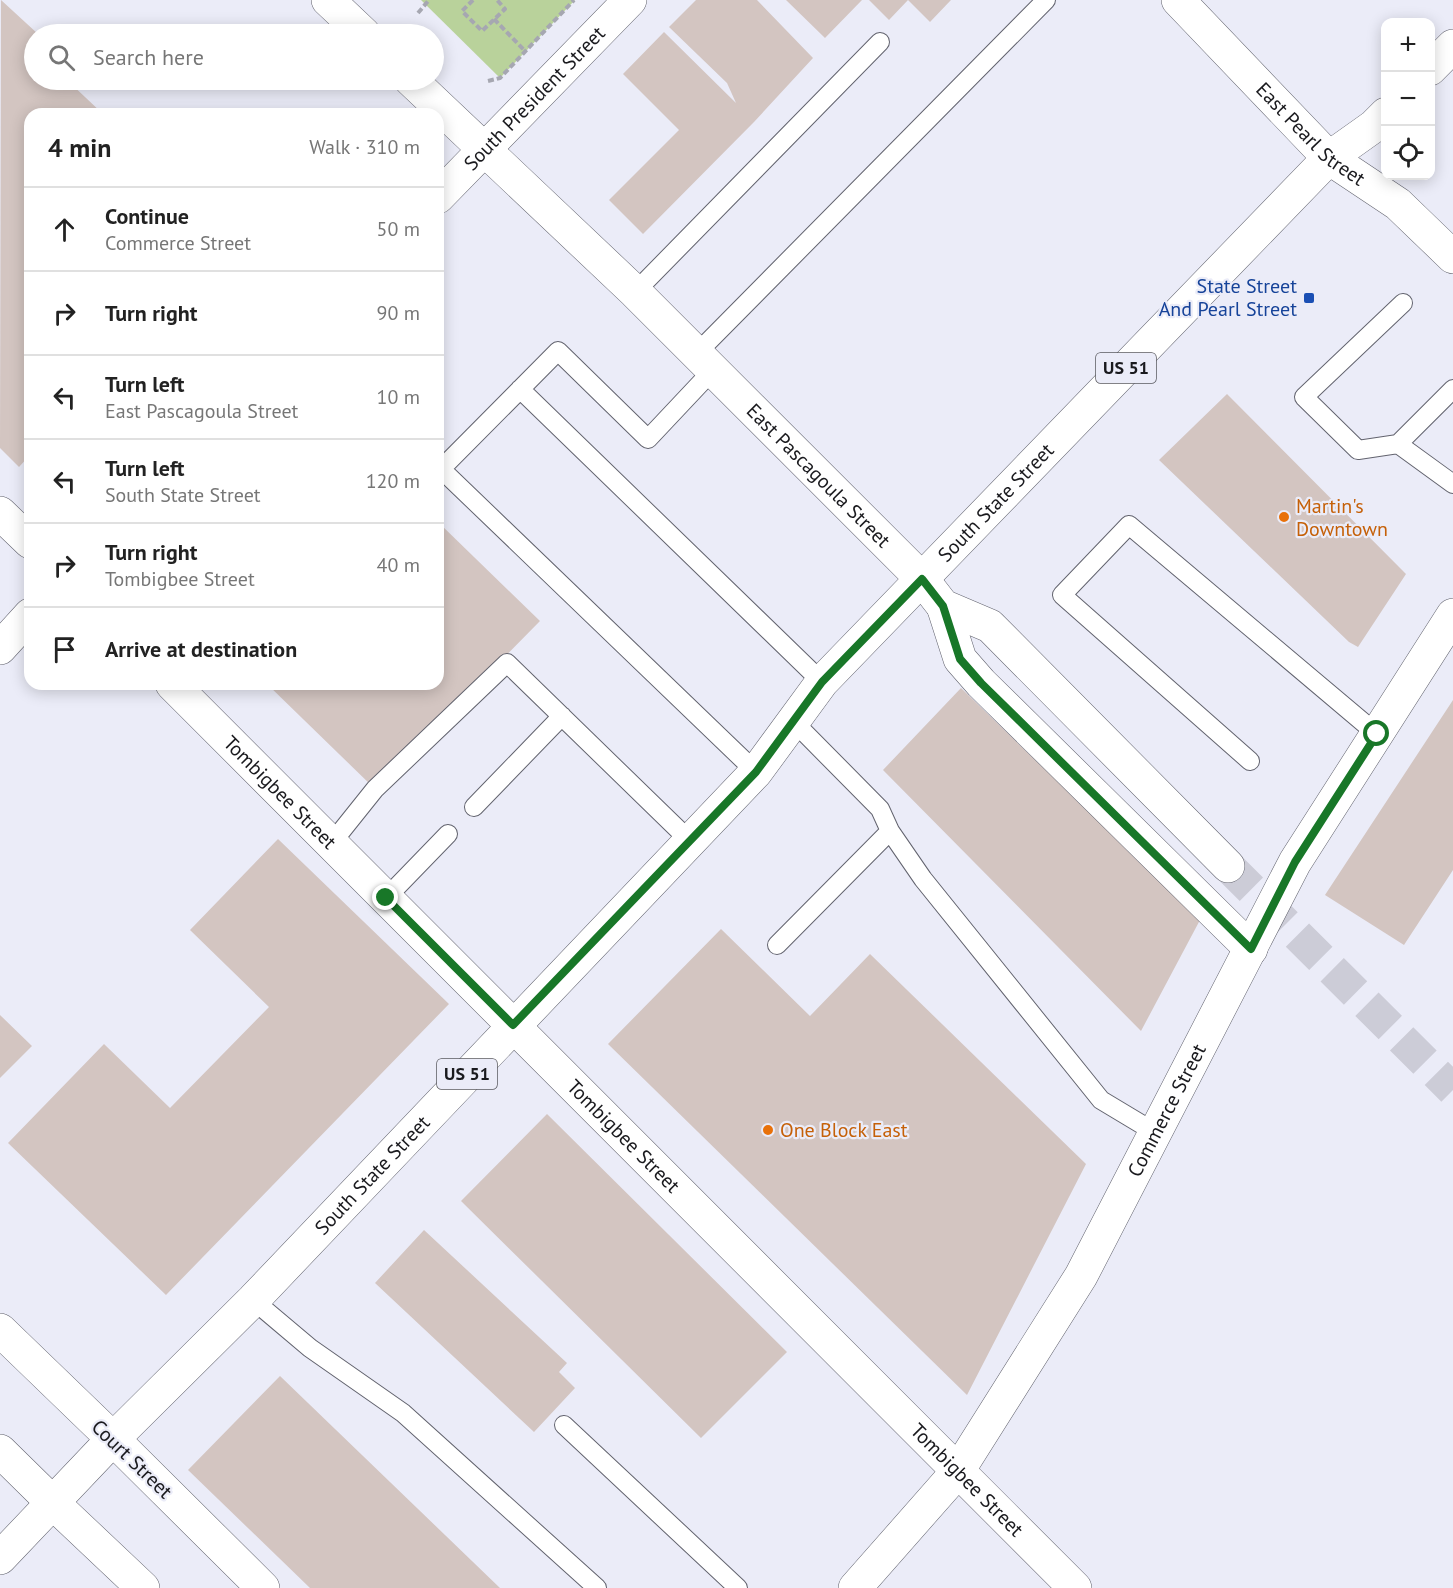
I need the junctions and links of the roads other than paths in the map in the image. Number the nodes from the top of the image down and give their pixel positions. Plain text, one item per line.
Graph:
1 (328, 0) edge
2 (630, 0) edge
3 (1046, 0) edge
4 (1178, 0) edge
5 (353, 24) edge
6 (880, 42) dead end
7 (1453, 46) edge
8 (1435, 65) edge
9 (421, 90) edge
10 (440, 108) edge
11 (444, 112) edge
12 (1381, 119) edge
13 (484, 150) junction
14 (1329, 158) junction
15 (444, 191) edge
16 (1453, 257) edge
17 (635, 292) junction
18 (1403, 303) dead end
19 (704, 363) junction
20 (520, 389) junction
21 (1453, 389) edge
22 (1398, 444) junction
23 (444, 466) edge
24 (444, 472) edge
25 (1453, 484) edge
26 (0, 513) edge
27 (24, 536) edge
28 (922, 579) junction
29 (943, 606) junction
30 (1453, 615) edge
31 (24, 622) edge
32 (0, 648) edge
33 (822, 682) junction
34 (178, 690) edge
35 (562, 716) junction
36 (793, 721) junction
37 (1377, 734) junction
38 (1250, 761) dead end
39 (756, 772) junction
40 (474, 807) dead end
41 (890, 831) junction
42 (448, 834) dead end
43 (690, 841) junction
44 (331, 844) junction
45 (1228, 866) tunnel mouth
46 (386, 898) junction
47 (777, 945) dead end
48 (1251, 949) junction
49 (513, 1025) junction
50 (1156, 1133) junction
51 (253, 1300) junction
52 (0, 1330) edge
53 (564, 1425) dead end
54 (113, 1439) junction
55 (0, 1451) edge
56 (958, 1471) junction
57 (53, 1503) junction
58 (0, 1558) edge
59 (143, 1588) edge
60 (263, 1588) edge
61 (597, 1588) edge
62 (738, 1588) edge
63 (855, 1588) edge
64 (1075, 1588) edge

1 - 5 main road
2 - 13 main road, South President Street
3 - 19 lane
4 - 14 main road, East Pearl Street
6 - 17 lane
7 - 8 main road
9 - 10 main road, East Pascagoula Street
11 - 13 main road, East Pascagoula Street
12 - 14 main road, South State Street / US 51
13 - 15 main road, South President Street
13 - 17 main road, East Pascagoula Street
14 - 16 main road, East Pearl Street
14 - 28 main road, South State Street / US 51
17 - 19 main road, East Pascagoula Street
18 - 22 lane
19 - 20 lane
19 - 28 main road, East Pascagoula Street
20 - 23 lane
20 - 33 lane
21 - 22 lane
22 - 25 lane
24 - 39 lane
26 - 27 main road
28 - 29 main road, East Pascagoula Street
28 - 33 main road, South State Street / US 51
29 - 45 main road, East Pascagoula Street
29 - 48 main road
30 - 37 main road, Commerce Street
31 - 32 main road
33 - 36 main road, South State Street / US 51
34 - 44 main road, Tombigbee Street
35 - 40 lane
35 - 43 lane
35 - 44 lane
36 - 39 main road, South State Street / US 51
36 - 41 lane
37 - 38 lane
37 - 48 main road, Commerce Street
39 - 43 main road, South State Street / US 51
41 - 47 lane
41 - 50 lane
42 - 46 lane
43 - 49 main road, South State Street / US 51
44 - 46 main road, Tombigbee Street
46 - 49 main road, Tombigbee Street
48 - 50 main road, Commerce Street
49 - 51 main road, South State Street / US 51
49 - 56 main road, Tombigbee Street
50 - 56 main road, Commerce Street
51 - 54 main road, South State Street / US 51
51 - 61 lane
52 - 54 main road, Court Street
53 - 62 lane
54 - 57 main road, South State Street / US 51
54 - 60 main road, Court Street
55 - 57 main road
56 - 63 main road, Commerce Street
56 - 64 main road, Tombigbee Street
57 - 58 main road, South State Street / US 51
57 - 59 main road

